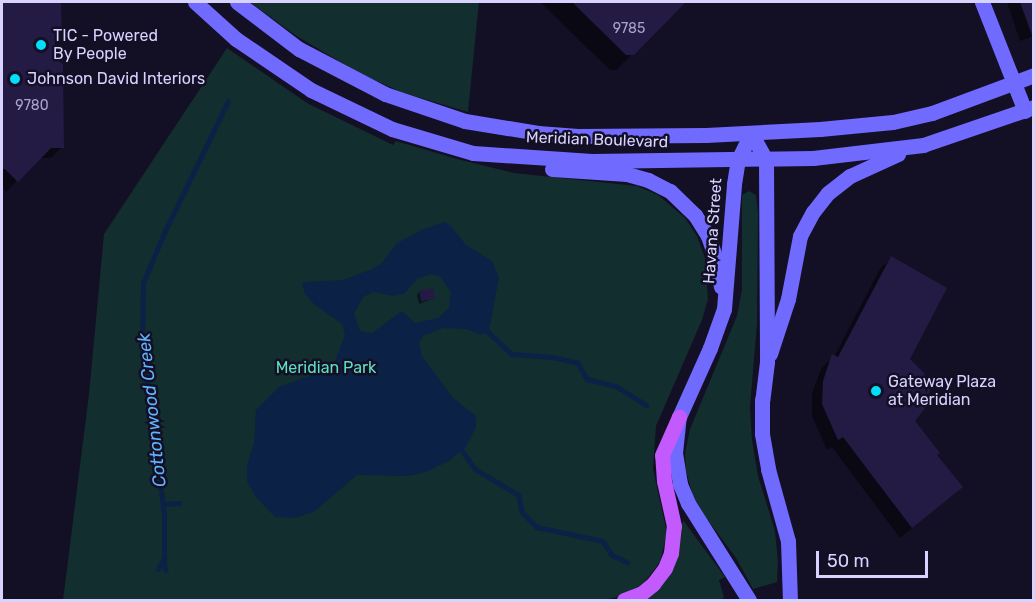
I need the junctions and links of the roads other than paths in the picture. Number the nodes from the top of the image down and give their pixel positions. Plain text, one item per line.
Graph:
1 (195, 2) edge
2 (237, 2) edge
3 (982, 2) edge
4 (1034, 75) edge
5 (1014, 83) junction
6 (1029, 109) edge
7 (751, 133) junction
8 (923, 145) junction
9 (473, 153) junction
10 (738, 160) junction
11 (766, 160) junction
12 (724, 309) junction
13 (767, 362) junction
14 (679, 417) junction
15 (624, 600) edge
16 (749, 600) edge
17 (790, 600) edge

1 - 9 main road, Meridian Boulevard
2 - 7 main road, Meridian Boulevard
3 - 5 main road
4 - 5 main road, Meridian Boulevard
5 - 6 main road
5 - 7 main road, Meridian Boulevard
6 - 8 main road, Meridian Boulevard
7 - 10 main road, Havana Street
7 - 11 main road
8 - 11 main road, Meridian Boulevard
8 - 13 main road
9 - 10 main road, Meridian Boulevard
9 - 12 main road
10 - 11 main road, Meridian Boulevard
10 - 12 main road, Havana Street
11 - 13 main road
12 - 14 main road, Havana Street
13 - 17 main road
14 - 15 main road
14 - 16 main road, Havana Street

